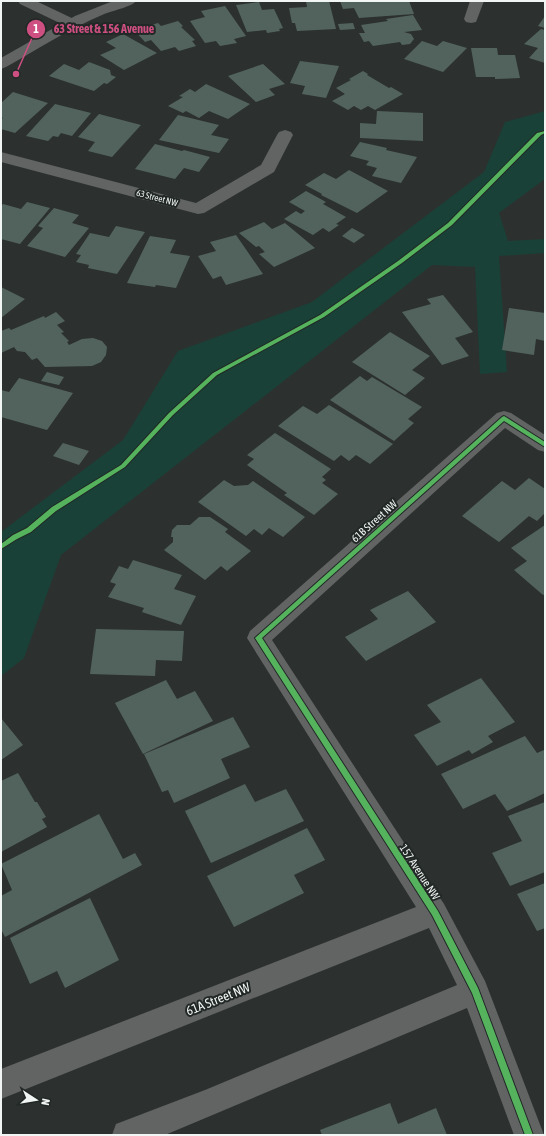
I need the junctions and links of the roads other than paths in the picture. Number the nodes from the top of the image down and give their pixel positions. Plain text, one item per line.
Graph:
1 (25, 1) edge
2 (129, 1) edge
3 (477, 1) edge
4 (471, 19) dead end
5 (73, 24) junction
6 (1, 64) edge
7 (285, 135) dead end
8 (1, 157) edge
9 (545, 445) edge
10 (258, 638) joint
11 (435, 913) junction
12 (474, 991) junction
13 (1, 1084) edge
14 (127, 1135) edge
15 (529, 1135) edge

1 - 5 street
2 - 5 street
3 - 4 street
5 - 6 street
7 - 8 street, 63 Street NW
9 - 10 street, 61B Street NW
10 - 11 street, 157 Avenue NW
11 - 12 street, 157 Avenue NW
11 - 13 street, 61A Street NW
12 - 14 street
12 - 15 street, 157 Avenue NW

